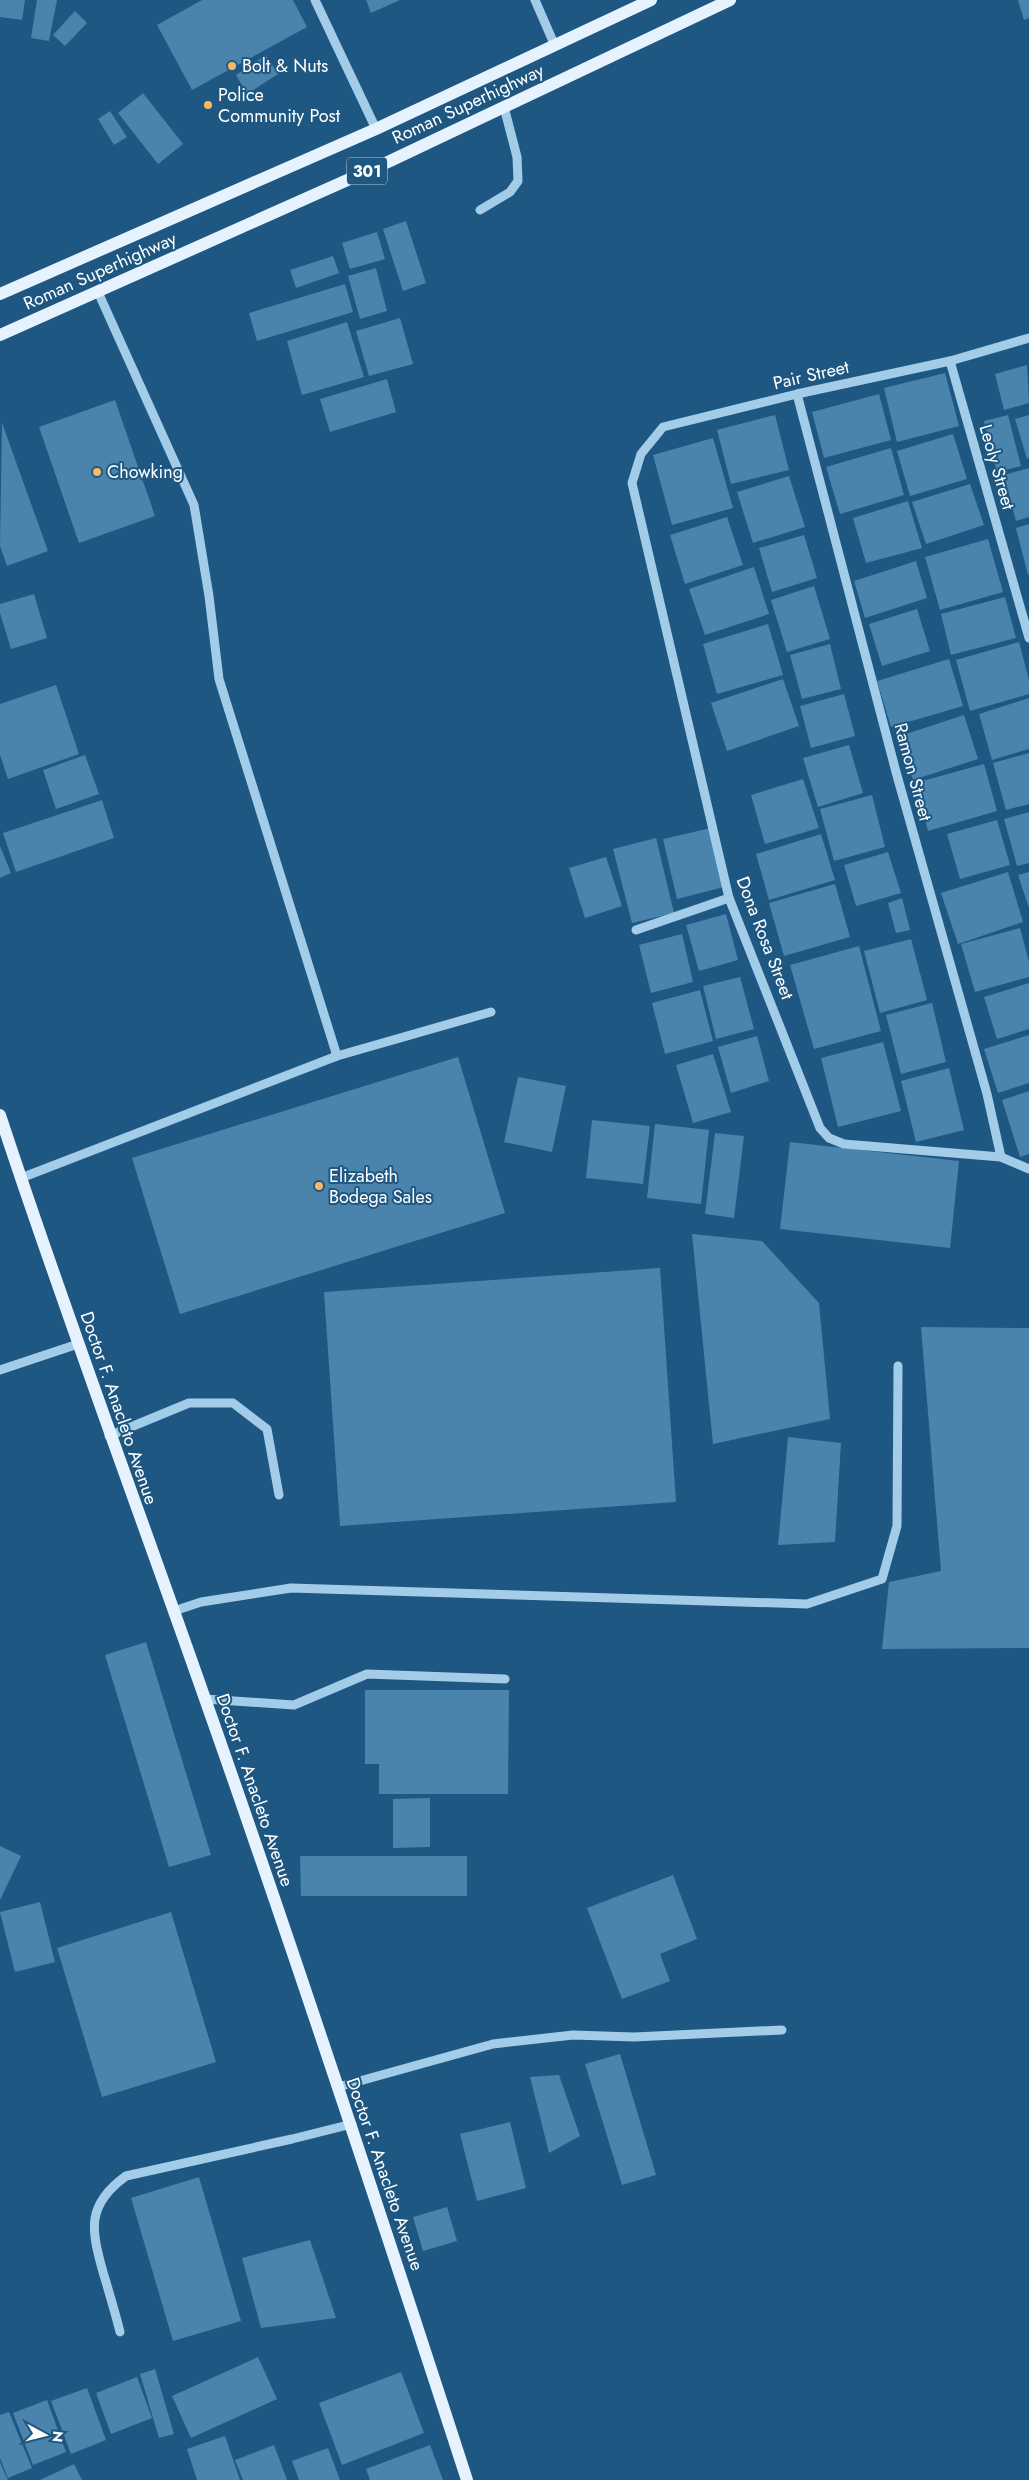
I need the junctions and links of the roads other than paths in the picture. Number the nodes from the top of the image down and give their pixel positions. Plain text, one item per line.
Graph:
1 (315, 0) edge
2 (535, 0) edge
3 (651, 0) edge
4 (730, 0) edge
5 (555, 46) junction
6 (504, 107) junction
7 (376, 128) junction
8 (480, 210) dead end
9 (98, 292) junction
10 (0, 294) edge
11 (0, 335) edge
12 (1029, 338) edge
13 (950, 361) junction
14 (797, 394) junction
15 (632, 484) joint
16 (1029, 638) edge
17 (730, 898) junction
18 (636, 930) dead end
19 (491, 1012) dead end
20 (338, 1056) junction
21 (0, 1115) edge
22 (1001, 1157) junction
23 (1029, 1169) edge
24 (21, 1178) junction
25 (78, 1344) junction
26 (898, 1366) dead end
27 (0, 1370) edge
28 (109, 1436) junction
29 (279, 1495) dead end
30 (174, 1611) junction
31 (505, 1679) dead end
32 (205, 1699) junction
33 (782, 2030) dead end
34 (338, 2087) junction
35 (352, 2124) junction
36 (120, 2332) dead end
37 (467, 2480) edge

1 - 7 street
2 - 5 street
3 - 5 main road, Roman Superhighway / 301
4 - 6 main road, Roman Superhighway / 301
5 - 7 main road, Roman Superhighway / 301
6 - 8 street
6 - 9 main road, Roman Superhighway / 301
7 - 10 main road, Roman Superhighway / 301
9 - 11 main road, Roman Superhighway / 301
9 - 20 street
12 - 13 street, Pair Street
13 - 14 street, Pair Street
13 - 16 street, Leoly Street
14 - 15 street, Pair Street
14 - 22 street, Ramon Street
15 - 17 street, Dona Rosa Street
17 - 18 street
17 - 22 street, Dona Rosa Street
19 - 20 street
20 - 24 street
21 - 24 main road, Doctor F. Anacleto Avenue
22 - 23 street, Dona Rosa Street
24 - 25 main road, Doctor F. Anacleto Avenue
25 - 27 street
25 - 28 main road, Doctor F. Anacleto Avenue
26 - 30 street
28 - 29 street
28 - 30 main road, Doctor F. Anacleto Avenue
30 - 32 main road, Doctor F. Anacleto Avenue
31 - 32 street
32 - 34 main road, Doctor F. Anacleto Avenue
33 - 34 street
34 - 35 main road, Doctor F. Anacleto Avenue
35 - 36 street
35 - 37 main road, Doctor F. Anacleto Avenue

